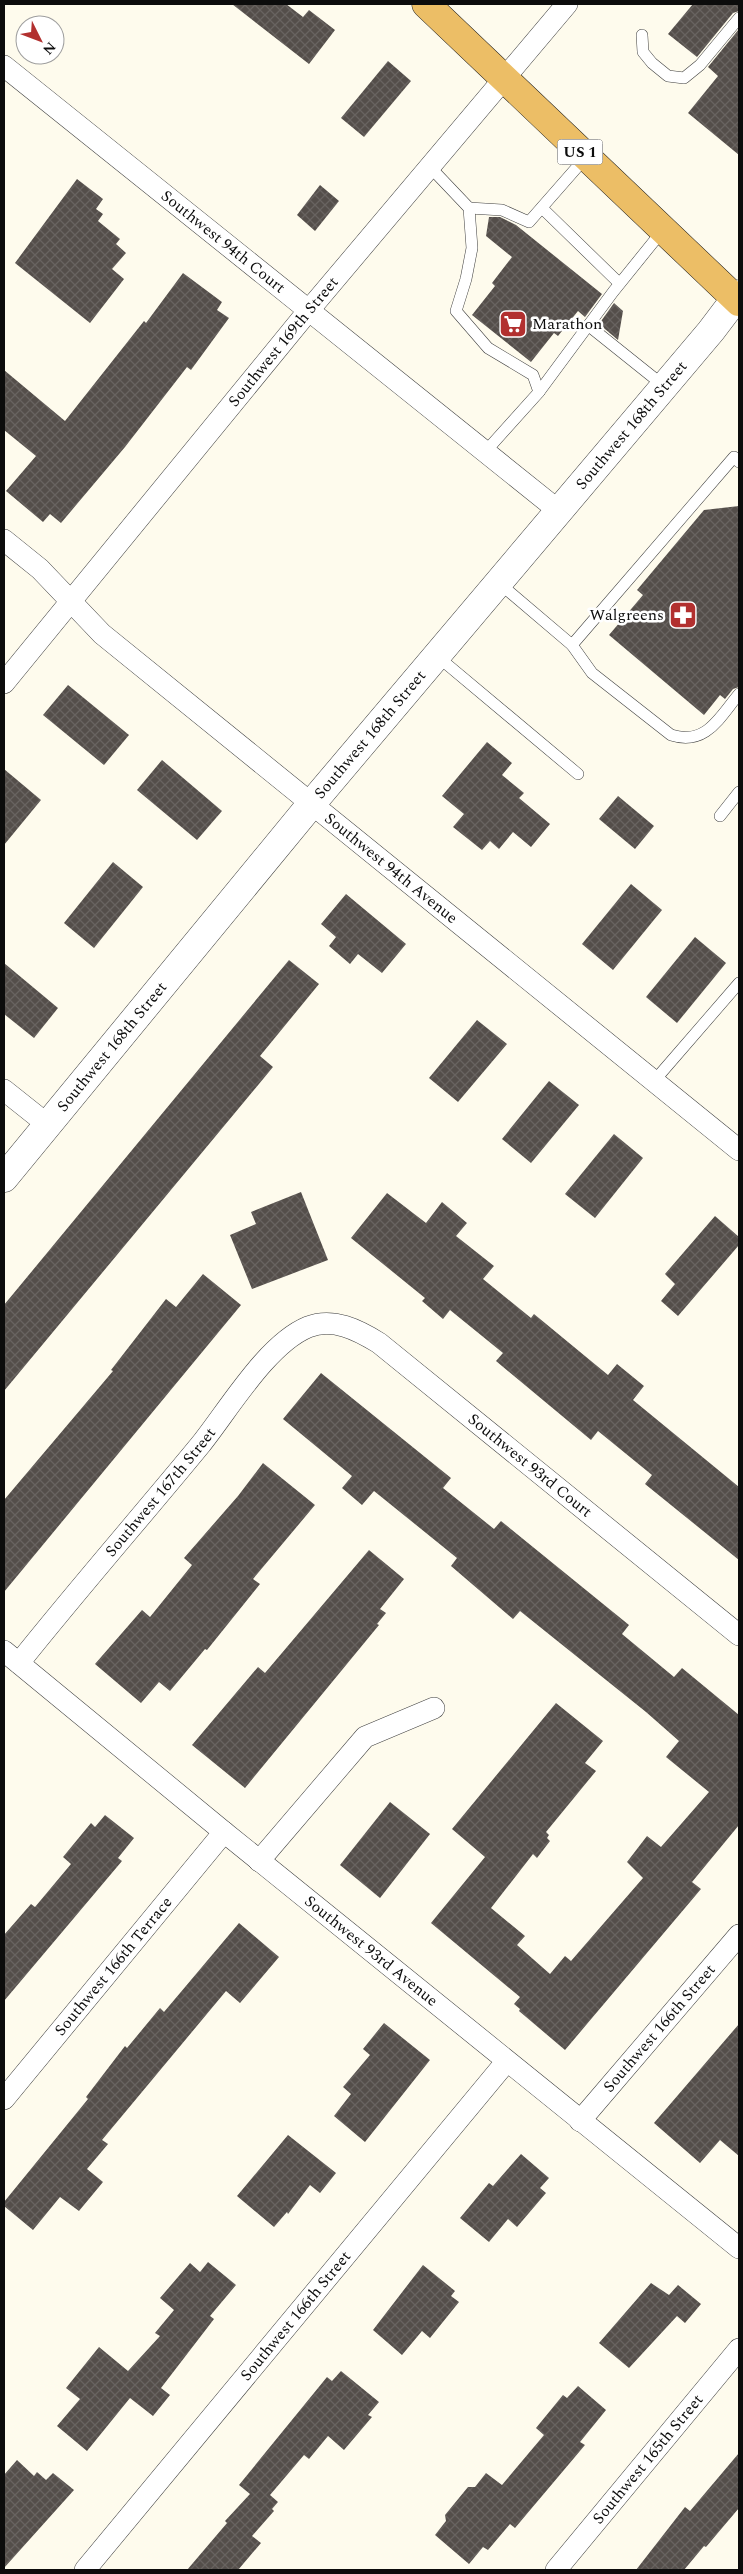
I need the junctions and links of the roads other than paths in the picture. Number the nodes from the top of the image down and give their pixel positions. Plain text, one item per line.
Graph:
1 (426, 4) edge
2 (567, 4) edge
3 (739, 18) edge
4 (642, 35) dead end
5 (4, 66) edge
6 (504, 79) junction
7 (586, 157) junction
8 (431, 168) junction
9 (469, 208) junction
10 (542, 208) junction
11 (663, 230) junction
12 (619, 284) junction
13 (738, 298) edge
14 (309, 310) junction
15 (589, 326) junction
16 (664, 386) junction
17 (539, 392) junction
18 (486, 451) junction
19 (739, 462) edge
20 (559, 511) junction
21 (4, 540) edge
22 (500, 583) junction
23 (72, 601) junction
24 (572, 645) junction
25 (437, 656) junction
26 (4, 683) edge
27 (739, 694) edge
28 (578, 774) dead end
29 (739, 792) edge
30 (314, 802) junction
31 (720, 816) dead end
32 (739, 983) edge
33 (654, 1080) junction
34 (4, 1090) edge
35 (48, 1125) junction
36 (739, 1150) edge
37 (4, 1178) edge
38 (309, 1327) joint
39 (739, 1634) edge
40 (12, 1657) edge
41 (434, 1708) dead end
42 (224, 1832) junction
43 (260, 1861) junction
44 (739, 1935) edge
45 (506, 2062) junction
46 (4, 2099) edge
47 (580, 2121) junction
48 (739, 2248) edge
49 (739, 2349) edge
50 (85, 2570) edge
51 (556, 2570) edge

1 - 6 highway, US 1
2 - 6 street, Southwest 169th Street
3 - 4 lane
5 - 14 street, Southwest 94th Court
6 - 7 highway, US 1
6 - 8 street, Southwest 169th Street
7 - 10 lane
7 - 11 highway, US 1
8 - 9 lane
8 - 14 street, Southwest 169th Street
9 - 10 lane
9 - 17 lane
10 - 12 lane
11 - 12 lane
11 - 13 highway, US 1
12 - 15 lane
13 - 16 street, Southwest 168th Street
14 - 18 street, Southwest 94th Court
14 - 23 street, Southwest 169th Street
15 - 16 lane
15 - 17 lane
16 - 20 street, Southwest 168th Street
17 - 18 lane
18 - 20 street, Southwest 94th Court
19 - 24 lane
20 - 22 street, Southwest 168th Street
21 - 23 street, Southwest 94th Avenue
22 - 24 lane
22 - 25 street, Southwest 168th Street
23 - 26 street, Southwest 169th Street
23 - 30 street, Southwest 94th Avenue
24 - 27 lane
25 - 28 lane
25 - 30 street, Southwest 168th Street
29 - 31 lane
30 - 33 street, Southwest 94th Avenue
30 - 35 street, Southwest 168th Street
32 - 33 lane
33 - 36 street, Southwest 94th Avenue
34 - 35 street
35 - 37 street, Southwest 168th Street
38 - 39 street, Southwest 93rd Court
38 - 40 street, Southwest 167th Street
40 - 42 street, Southwest 93rd Avenue
41 - 43 street
42 - 43 street, Southwest 93rd Avenue
42 - 46 street, Southwest 166th Terrace
43 - 45 street, Southwest 93rd Avenue
44 - 47 street, Southwest 166th Street
45 - 47 street, Southwest 93rd Avenue
45 - 50 street, Southwest 166th Street
47 - 48 street, Southwest 93rd Avenue
49 - 51 street, Southwest 165th Street

